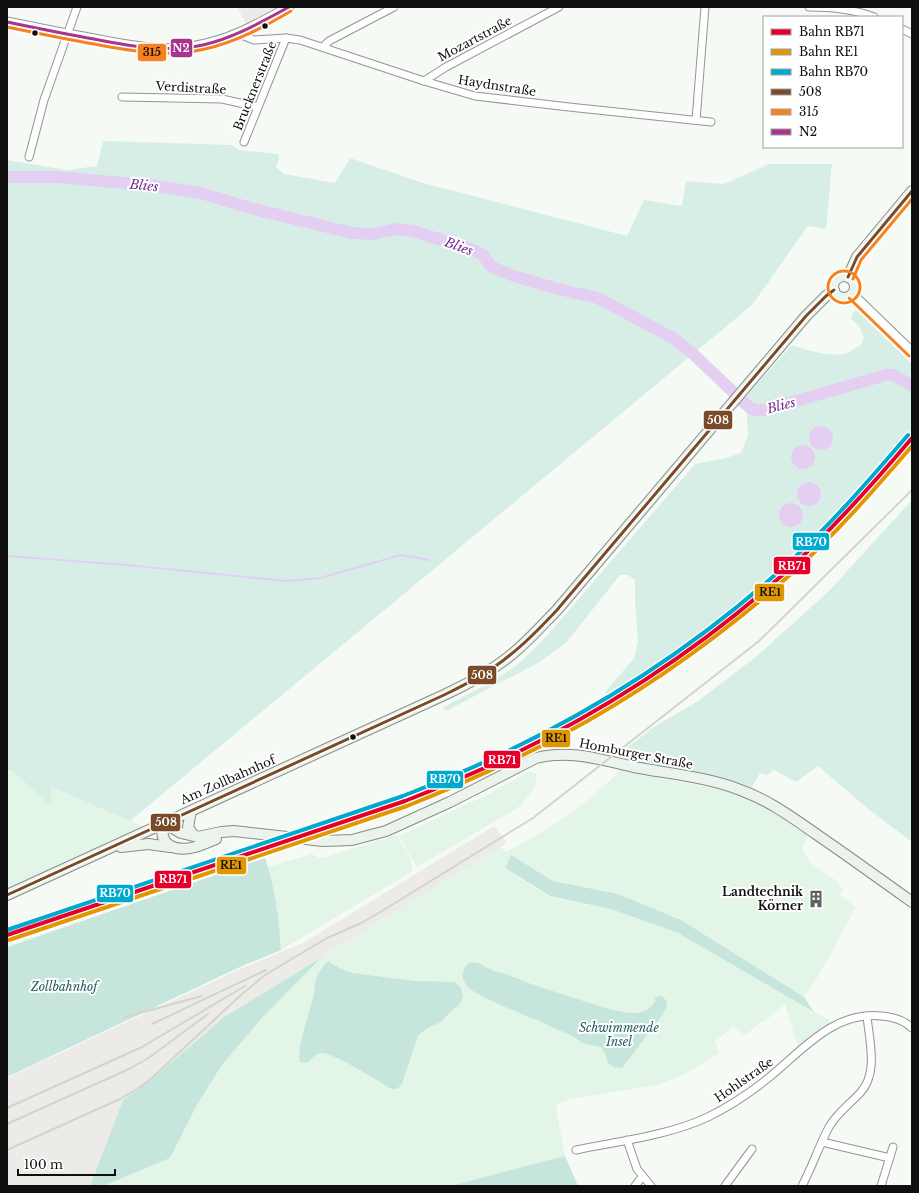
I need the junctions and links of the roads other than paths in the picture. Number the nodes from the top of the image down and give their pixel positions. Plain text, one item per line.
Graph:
1 (77, 7) edge
2 (289, 7) edge
3 (394, 7) edge
4 (559, 7) edge
5 (705, 7) edge
6 (809, 7) edge
7 (817, 7) edge
8 (871, 16) edge
9 (7, 22) edge
10 (903, 30) edge
11 (239, 33) junction
12 (68, 34) junction
13 (912, 34) edge
14 (286, 38) junction
15 (323, 47) junction
16 (424, 81) junction
17 (122, 97) dead end
18 (258, 107) junction
19 (696, 120) junction
20 (711, 122) dead end
21 (244, 142) dead end
22 (29, 157) dead end
23 (912, 192) edge
24 (848, 277) junction
25 (834, 290) junction
26 (852, 294) junction
27 (912, 352) edge
28 (191, 811) junction
29 (164, 823) junction
30 (243, 832) junction
31 (198, 837) junction
32 (170, 847) junction
33 (107, 850) junction
34 (7, 896) edge
35 (912, 902) edge
36 (867, 1016) junction
37 (912, 1028) edge
38 (627, 1140) junction
39 (822, 1142) junction
40 (893, 1147) dead end
41 (752, 1149) dead end
42 (576, 1150) dead end
43 (890, 1158) junction
44 (642, 1177) junction
45 (635, 1186) edge
46 (651, 1186) edge
47 (725, 1186) edge
48 (802, 1186) edge
49 (881, 1186) edge

1 - 12 street
2 - 11 street
3 - 15 street
4 - 16 street, Mozartstraße
5 - 19 street
6 - 7 street
7 - 8 street
9 - 12 street
10 - 13 street
11 - 12 street
11 - 14 street, Haydnstraße
12 - 22 street
14 - 15 street, Haydnstraße
14 - 18 street, Brucknerstraße
15 - 16 street, Haydnstraße
16 - 19 street, Haydnstraße
17 - 18 street, Verdistraße
18 - 21 street, Brucknerstraße
19 - 20 street, Haydnstraße
23 - 24 main road
24 - 25 main road
24 - 26 main road
25 - 26 main road
25 - 28 main road, Am Zollbahnhof
26 - 27 street
28 - 29 main road, Am Zollbahnhof
28 - 31 main road
29 - 31 main road
29 - 32 main road
29 - 33 main road, Am Zollbahnhof
30 - 31 main road
30 - 32 main road
30 - 35 main road, Homburger Straße
32 - 33 main road
33 - 34 main road, Am Zollbahnhof
36 - 37 street, Hohlstraße
36 - 38 street, Hohlstraße
36 - 39 street
38 - 42 street, Hohlstraße
38 - 44 street
39 - 43 street
39 - 48 street
40 - 43 street
41 - 47 street
43 - 49 street
44 - 45 street
44 - 46 street

